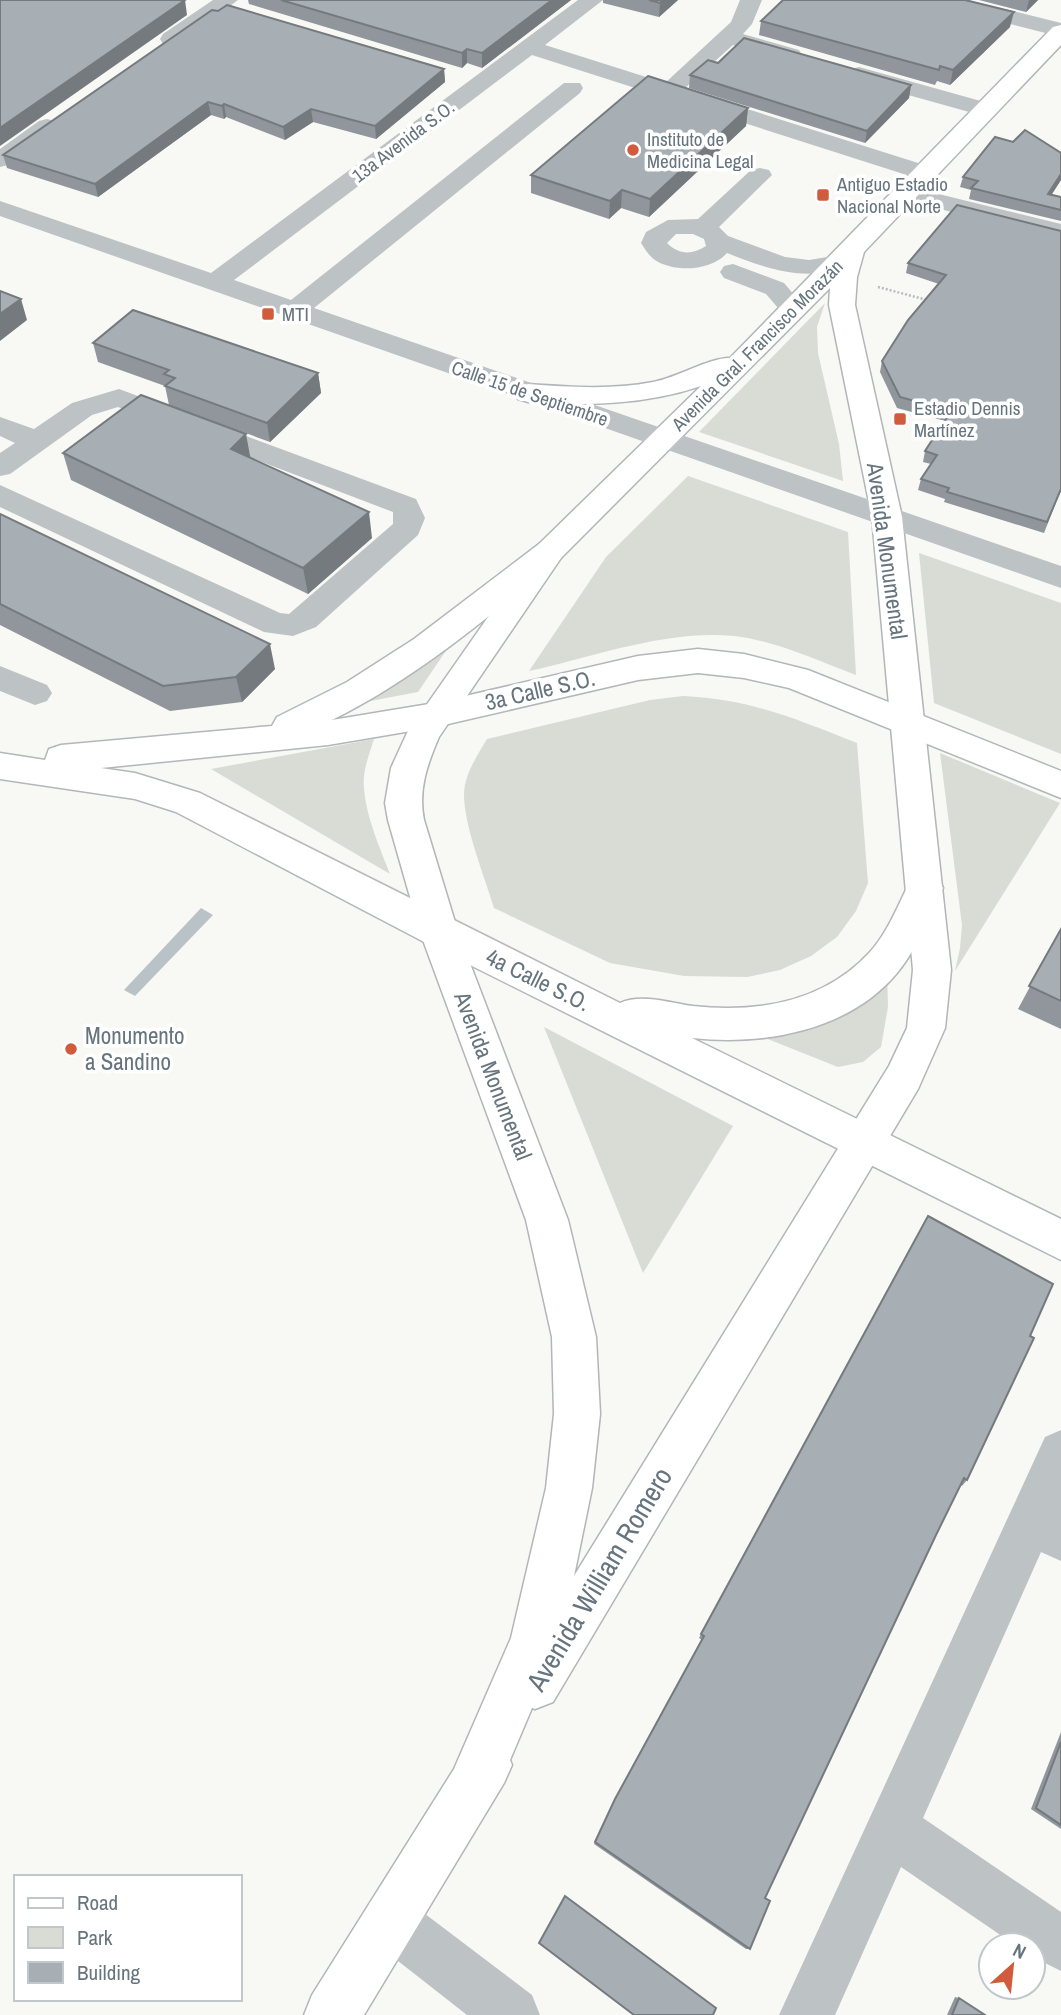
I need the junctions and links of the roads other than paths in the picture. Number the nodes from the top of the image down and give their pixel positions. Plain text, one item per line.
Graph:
1 (551, 0) edge
2 (751, 0) edge
3 (943, 0) edge
4 (586, 5) edge
5 (230, 6) edge
6 (1061, 31) edge
7 (729, 37) junction
8 (528, 47) junction
9 (153, 51) edge
10 (807, 59) edge
11 (832, 66) edge
12 (454, 75) dead end
13 (481, 83) junction
14 (572, 88) dead end
15 (668, 92) junction
16 (986, 110) junction
17 (66, 113) edge
18 (0, 160) edge
19 (925, 173) junction
20 (719, 178) dead end
21 (754, 181) junction
22 (906, 193) junction
23 (777, 197) dead end
24 (0, 208) edge
25 (1061, 232) edge
26 (710, 234) junction
27 (697, 260) junction
28 (844, 264) junction
29 (215, 282) junction
30 (794, 310) junction
31 (294, 311) junction
32 (753, 350) junction
33 (528, 393) junction
34 (0, 426) edge
35 (662, 439) junction
36 (35, 440) junction
37 (0, 467) edge
38 (0, 495) edge
39 (887, 517) junction
40 (550, 551) junction
41 (1061, 577) edge
42 (0, 678) edge
43 (35, 694) dead end
44 (435, 715) junction
45 (908, 722) junction
46 (252, 742) junction
47 (0, 764) edge
48 (1061, 785) edge
49 (925, 888) junction
50 (439, 932) junction
51 (588, 1004) junction
52 (865, 1142) junction
53 (1061, 1240) edge
54 (1061, 1453) edge
55 (1046, 1528) edge
56 (472, 1788) junction
57 (892, 1829) junction
58 (389, 1920) junction
59 (1061, 1944) edge
60 (332, 2015) edge
61 (512, 2015) edge
62 (807, 2015) edge

1 - 4 street
2 - 7 street
3 - 6 street
4 - 8 street, 13a Avenida S.O.
5 - 9 street
6 - 16 main road
7 - 10 street
7 - 15 street
8 - 13 street, 13a Avenida S.O.
8 - 15 street
11 - 16 street
12 - 13 street
13 - 29 street, 13a Avenida S.O.
14 - 31 street
15 - 19 street
16 - 19 main road
17 - 18 street
19 - 22 main road
20 - 21 street
21 - 23 street
21 - 26 street
22 - 25 street
22 - 28 main road
24 - 29 street, Calle 15 de Septiembre
26 - 27 street
26 - 27 street
26 - 28 street
27 - 30 street
28 - 30 main road, Avenida Gral. Francisco Morazán
28 - 39 main road, Avenida Monumental
29 - 31 street, Calle 15 de Septiembre
30 - 32 main road, Avenida Gral. Francisco Morazán
31 - 33 street, Calle 15 de Septiembre
32 - 33 main road
32 - 35 main road, Avenida Gral. Francisco Morazán
33 - 35 street, Calle 15 de Septiembre
34 - 36 street
35 - 39 street, Calle 15 de Septiembre
35 - 40 main road, Avenida Monumental
36 - 37 street
36 - 38 street
39 - 41 street, Calle 15 de Septiembre
39 - 45 main road, Avenida Monumental
40 - 44 main road, Avenida Monumental
40 - 46 main road
42 - 43 street
44 - 45 main road, 3a Calle S.O.
44 - 46 main road, 3a Calle S.O.
44 - 50 main road, Avenida Monumental
45 - 48 main road, 3a Calle S.O.
45 - 49 main road, Avenida Monumental
46 - 47 main road, 3a Calle S.O.
47 - 50 main road, 4a Calle S.O.
49 - 51 main road
49 - 52 main road, Avenida Monumental
50 - 51 main road, 4a Calle S.O.
50 - 56 main road, Avenida Monumental
51 - 52 main road, 4a Calle S.O.
52 - 53 main road, 4a Calle S.O.
52 - 56 main road, Avenida William Romero
54 - 55 street
55 - 57 street
56 - 58 main road, Avenida William Romero
57 - 59 street
57 - 62 street
58 - 60 main road, Avenida William Romero
58 - 61 street

